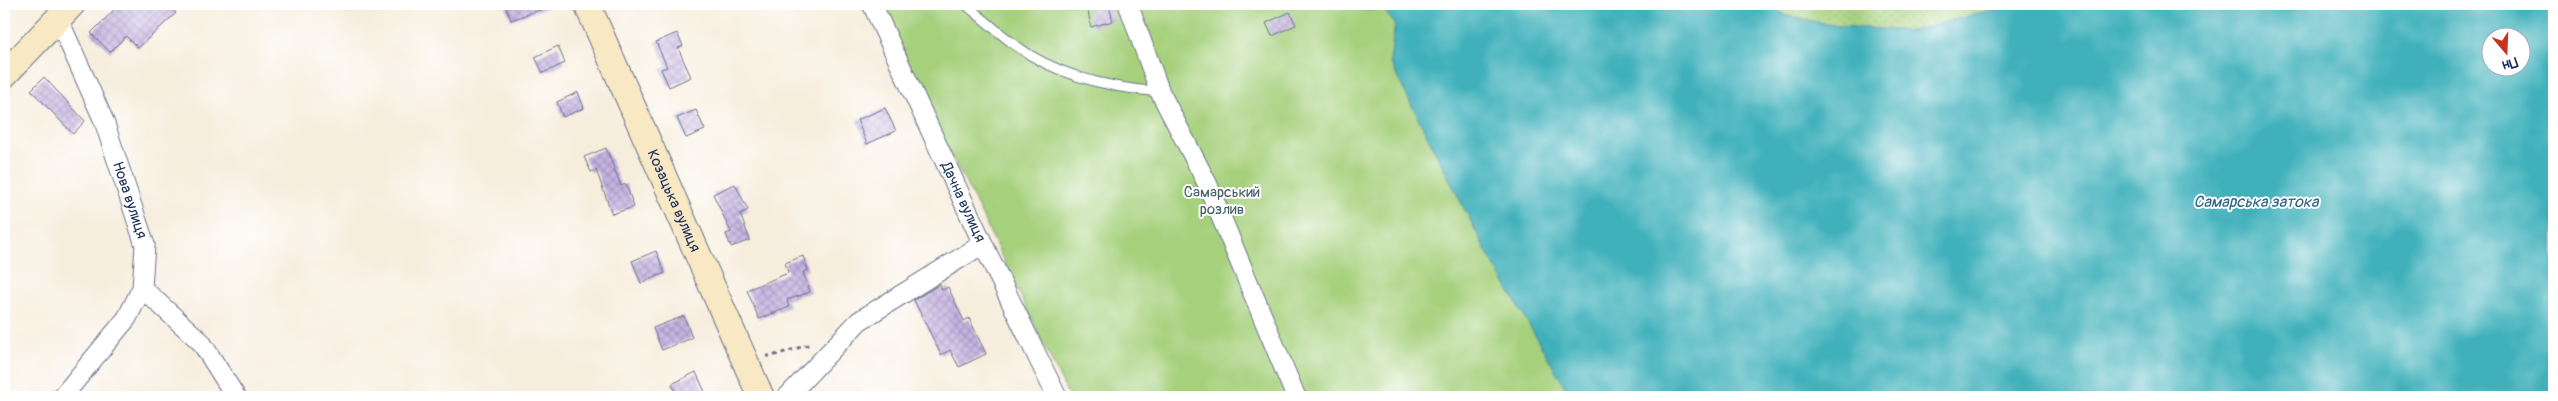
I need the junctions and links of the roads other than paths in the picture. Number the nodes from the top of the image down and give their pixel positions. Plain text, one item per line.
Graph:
1 (587, 4) edge
2 (872, 4) edge
3 (965, 4) edge
4 (1128, 4) edge
5 (65, 11) edge
6 (4, 74) edge
7 (1160, 92) junction
8 (983, 244) junction
9 (142, 288) junction
10 (62, 397) edge
11 (236, 397) edge
12 (761, 397) edge
13 (787, 397) edge
14 (1057, 397) edge
15 (1296, 397) edge

1 - 12 street, Козацька вулиця
2 - 8 street, Дачна вулиця
3 - 7 lane
4 - 7 street
5 - 6 street
5 - 9 street, Нова вулиця
7 - 15 street
8 - 13 street
8 - 14 street, Дачна вулиця
9 - 10 street, Нова вулиця
9 - 11 street

